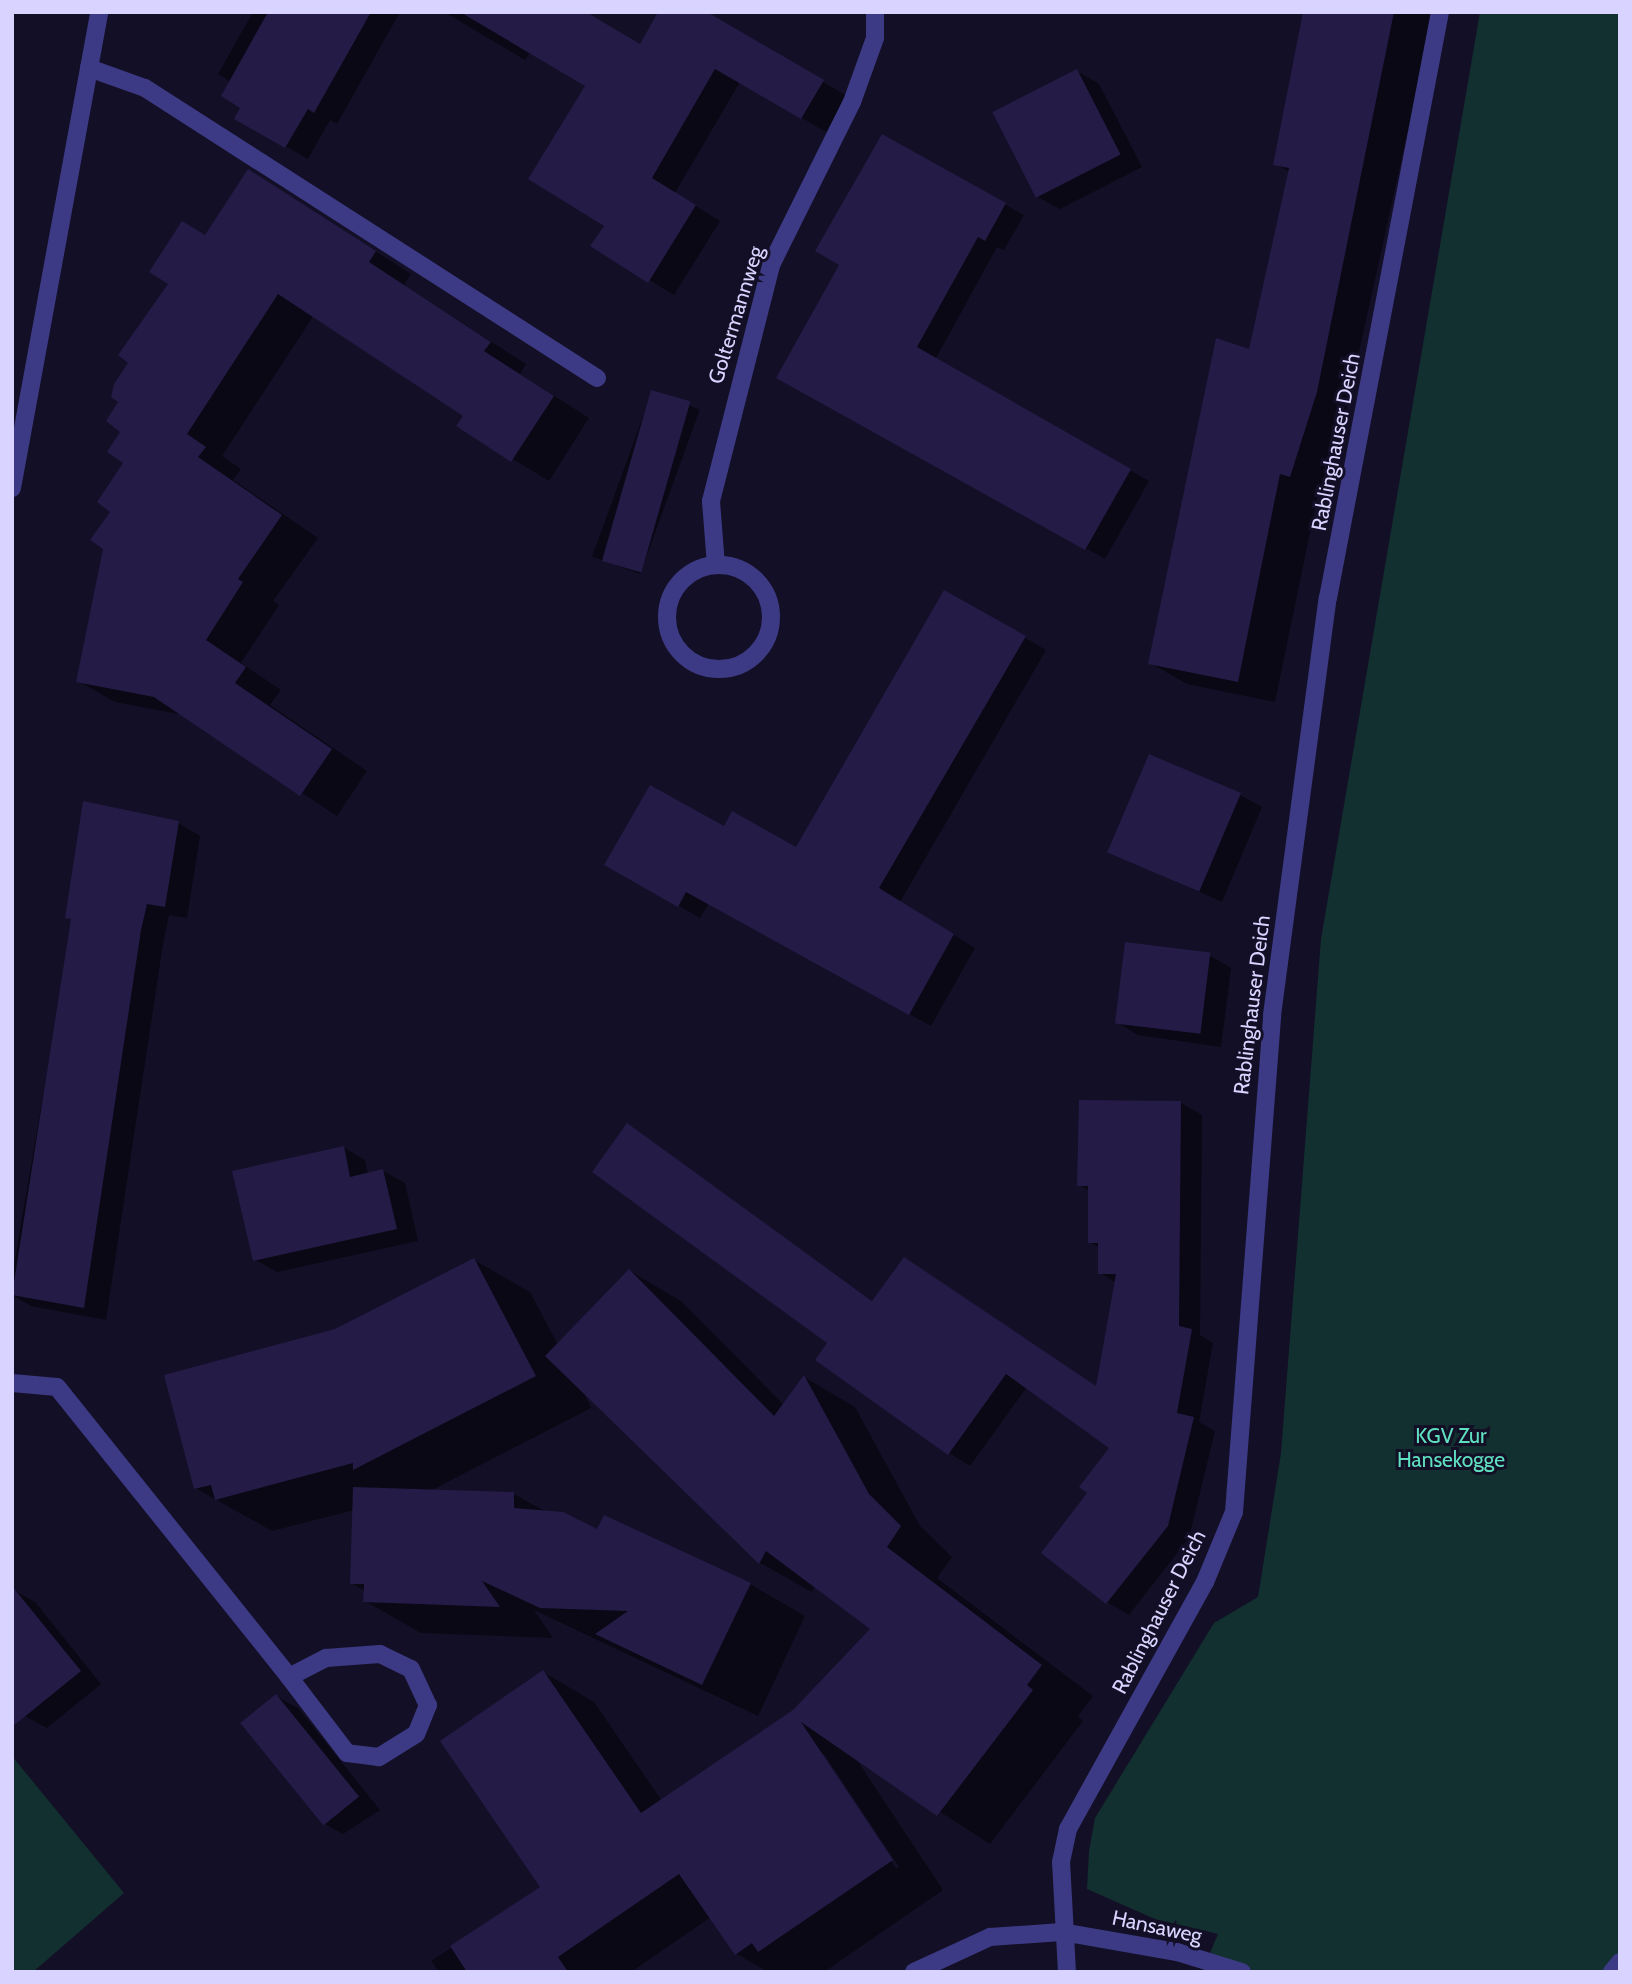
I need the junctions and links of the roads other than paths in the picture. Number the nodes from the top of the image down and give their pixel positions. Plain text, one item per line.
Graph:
1 (99, 12) edge
2 (875, 12) edge
3 (1440, 12) edge
4 (89, 68) junction
5 (597, 378) dead end
6 (12, 488) edge
7 (716, 565) junction
8 (12, 1383) edge
9 (289, 1677) junction
10 (1062, 1933) junction
11 (1620, 1962) edge
12 (914, 1972) edge
13 (1067, 1972) edge
14 (1242, 1972) edge
15 (1612, 1972) edge

1 - 4 street
2 - 7 street, Goltermannweg
3 - 10 street, Rablinghauser Deich
4 - 5 street
4 - 6 street
7 - 7 street
8 - 9 street
9 - 9 street
10 - 12 street, Hansaweg
10 - 13 street, Rablinghauser Deich
10 - 14 street, Hansaweg
11 - 15 street

